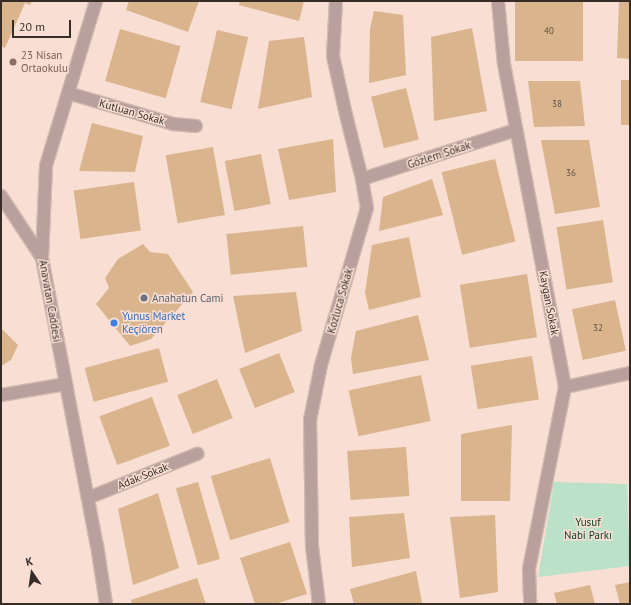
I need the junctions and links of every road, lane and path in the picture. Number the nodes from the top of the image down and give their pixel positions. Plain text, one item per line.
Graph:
1 (96, 1) edge
2 (336, 1) edge
3 (498, 1) edge
4 (68, 93) junction
5 (196, 126) dead end
6 (516, 130) junction
7 (362, 180) junction
8 (1, 196) edge
9 (42, 258) junction
10 (630, 373) edge
11 (66, 384) junction
12 (565, 387) junction
13 (1, 395) edge
14 (197, 454) dead end
15 (88, 498) junction
16 (106, 604) edge
17 (319, 604) edge
18 (530, 604) edge

1 - 4 street, Anavatan Caddesi
2 - 7 street, Kozluca Sokak
3 - 6 street, Kaygan Sokak
4 - 5 street, Kutluan Sokak
4 - 9 street, Anavatan Caddesi
6 - 7 street, Gözlem Sokak
6 - 12 street, Kaygan Sokak
7 - 17 street, Kozluca Sokak
8 - 9 street
9 - 11 street, Anavatan Caddesi
10 - 12 street
11 - 13 street
11 - 15 street, Anavatan Caddesi
12 - 18 street, Kaygan Sokak
14 - 15 street, Adak Sokak
15 - 16 street, Anavatan Caddesi

